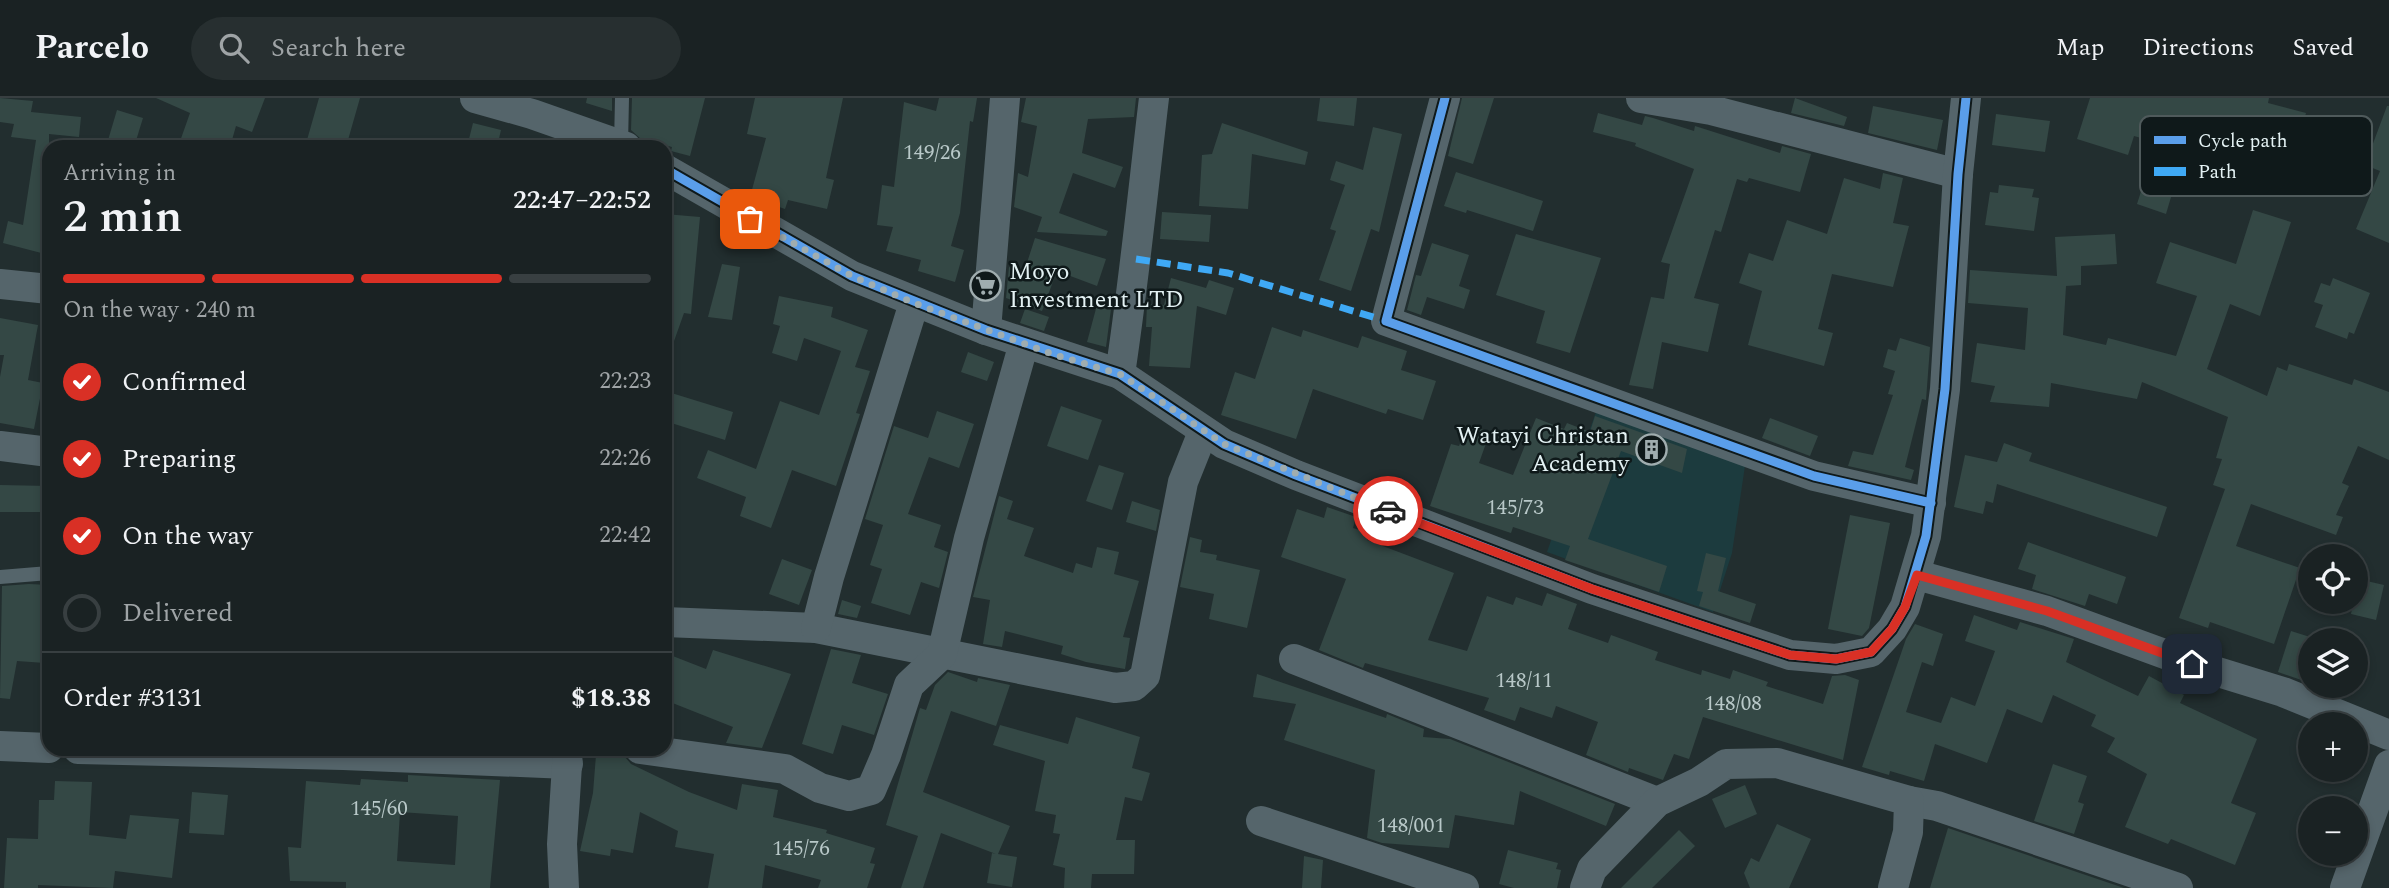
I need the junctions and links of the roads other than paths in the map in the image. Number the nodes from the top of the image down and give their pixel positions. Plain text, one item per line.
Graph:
1 (475, 98) edge
2 (622, 98) edge
3 (1005, 98) edge
4 (1154, 98) edge
5 (1445, 98) edge
6 (1641, 98) edge
7 (1966, 98) edge
8 (606, 140) edge
9 (623, 140) edge
10 (672, 173) edge
11 (1958, 174) junction
12 (0, 284) edge
13 (42, 288) edge
14 (914, 303) junction
15 (986, 330) junction
16 (1024, 343) junction
17 (1120, 374) junction
18 (1203, 432) junction
19 (0, 446) edge
20 (42, 451) edge
21 (1931, 503) junction
22 (42, 574) edge
23 (1917, 575) junction
24 (0, 577) edge
25 (672, 622) edge
26 (816, 628) junction
27 (942, 654) junction
28 (1294, 659) dead end
29 (2389, 735) edge
30 (0, 746) edge
31 (42, 748) edge
32 (672, 753) edge
33 (517, 756) edge
34 (568, 757) edge
35 (2389, 765) edge
36 (1909, 801) junction
37 (1657, 802) junction
38 (1261, 821) dead end
39 (570, 887) edge
40 (1464, 888) edge
41 (1585, 888) edge
42 (1893, 888) edge
43 (2178, 888) edge
44 (2345, 888) edge

1 - 8 street
2 - 9 lane
3 - 15 street
4 - 17 street
5 - 21 street
6 - 11 street
7 - 11 street
10 - 14 street
11 - 21 street
12 - 13 street
14 - 15 street
14 - 26 street
15 - 16 street
16 - 17 street
16 - 27 street
17 - 18 street
18 - 23 street
18 - 27 street
19 - 20 street
21 - 23 street
22 - 24 lane
23 - 29 street
25 - 26 street
26 - 27 street
27 - 32 street
28 - 37 street
30 - 31 street
33 - 34 street
34 - 39 street
35 - 44 street
36 - 37 street
36 - 42 street
36 - 43 street
37 - 41 street
38 - 40 street

